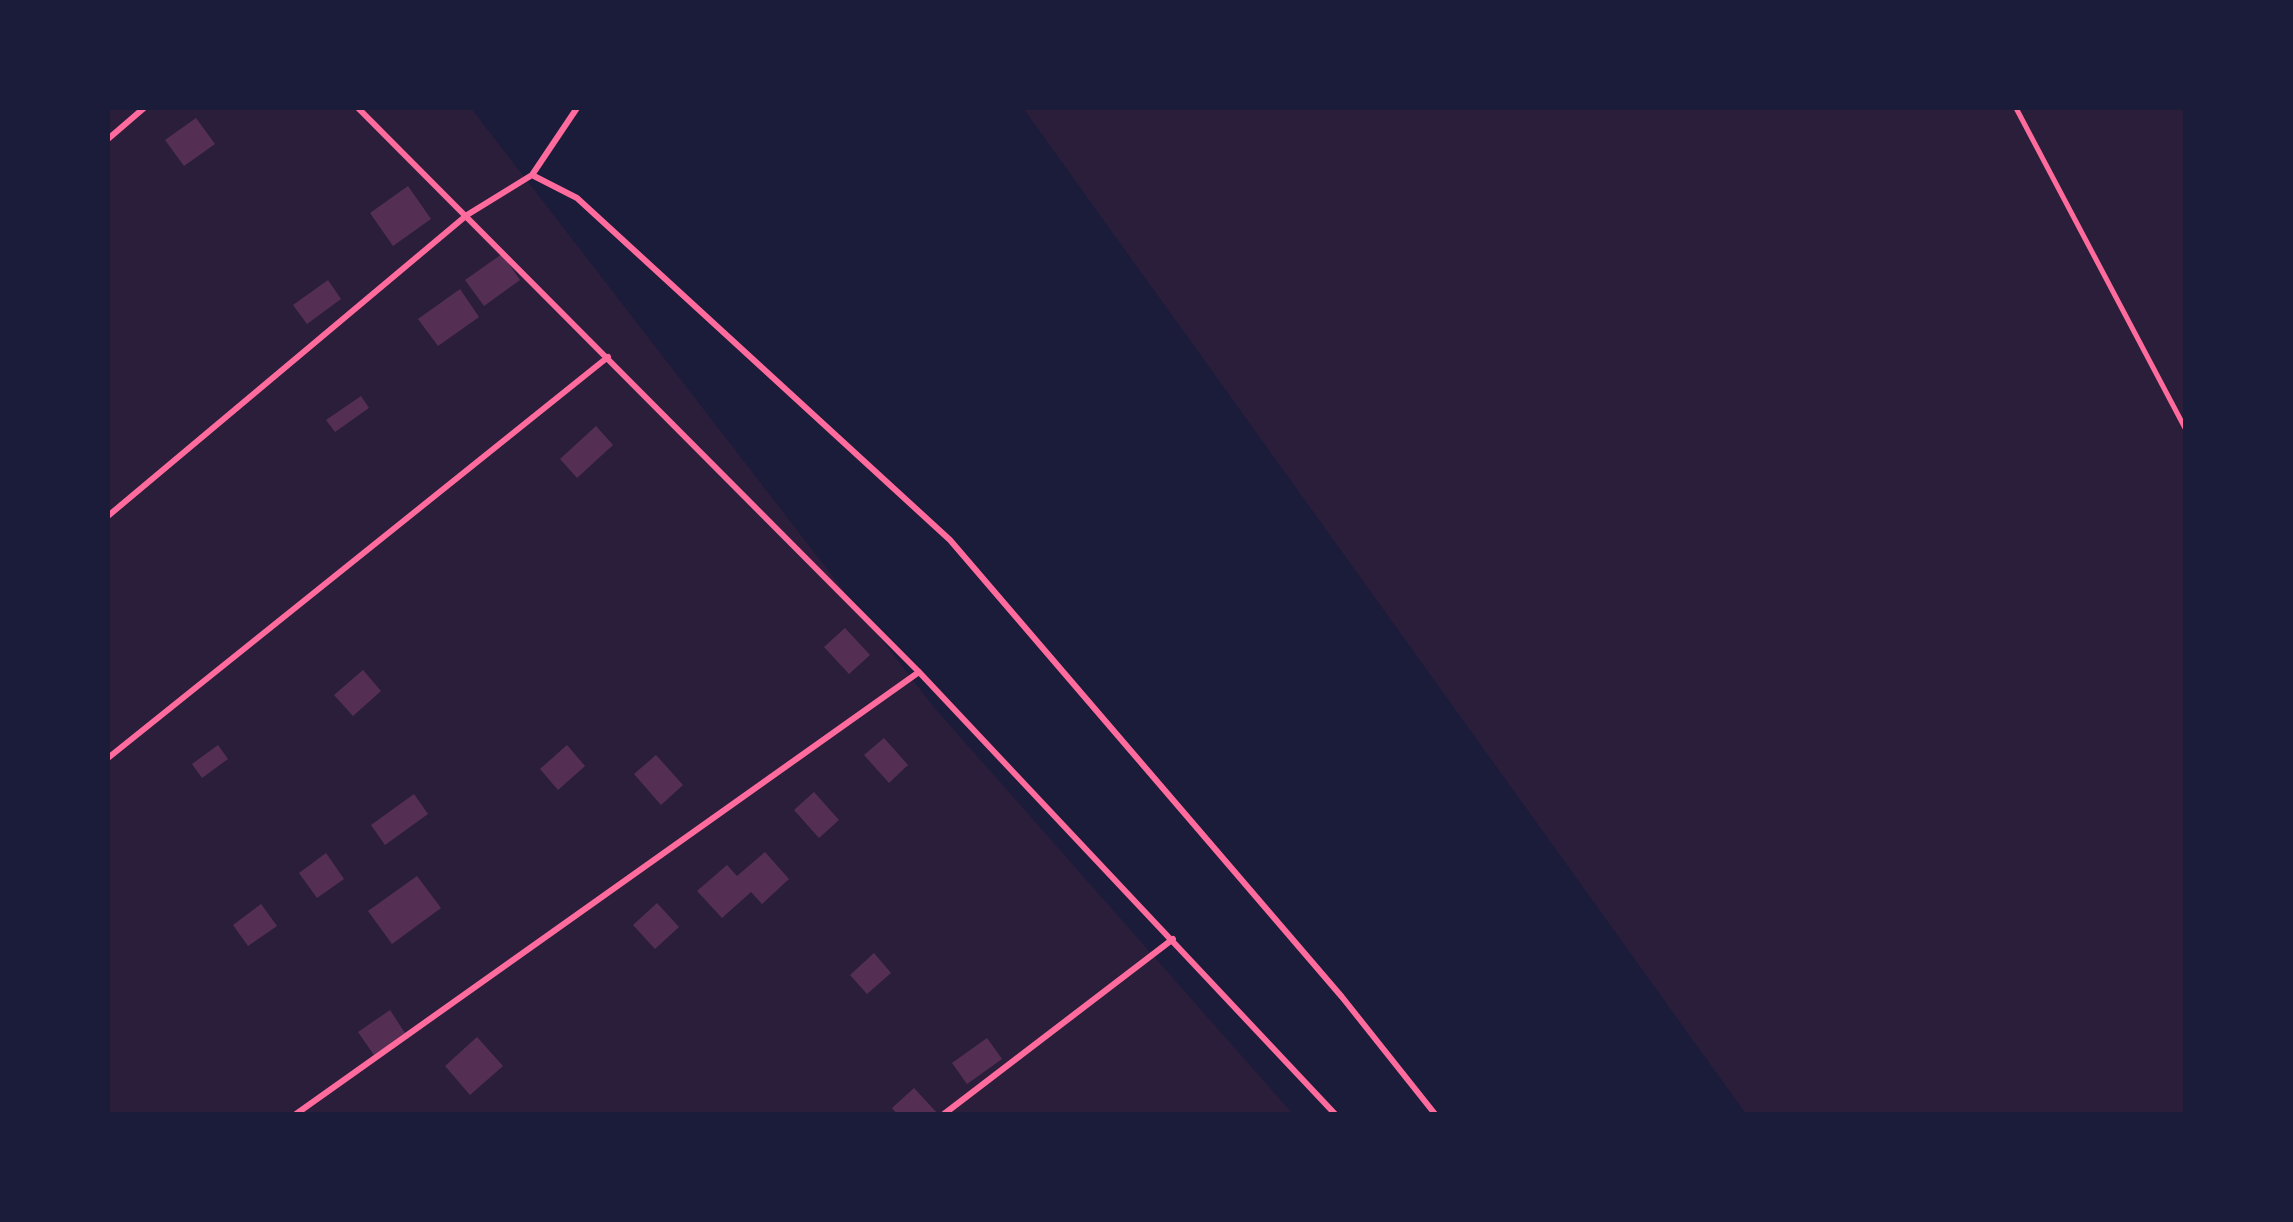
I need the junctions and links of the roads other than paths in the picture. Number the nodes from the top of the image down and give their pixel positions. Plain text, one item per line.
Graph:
1 (144, 108) edge
2 (358, 108) edge
3 (577, 108) edge
4 (108, 139) edge
5 (532, 175) junction
6 (467, 215) junction
7 (608, 357) junction
8 (108, 516) edge
9 (919, 672) junction
10 (108, 758) edge
11 (1173, 939) junction
12 (296, 1114) edge
13 (944, 1114) edge
14 (1335, 1114) edge
15 (1435, 1114) edge

1 - 4 lane
2 - 6 lane
3 - 5 lane
5 - 6 lane
5 - 15 lane
6 - 7 lane
6 - 8 lane
7 - 9 lane
7 - 10 lane
9 - 11 lane
9 - 12 lane
11 - 13 lane
11 - 14 lane

